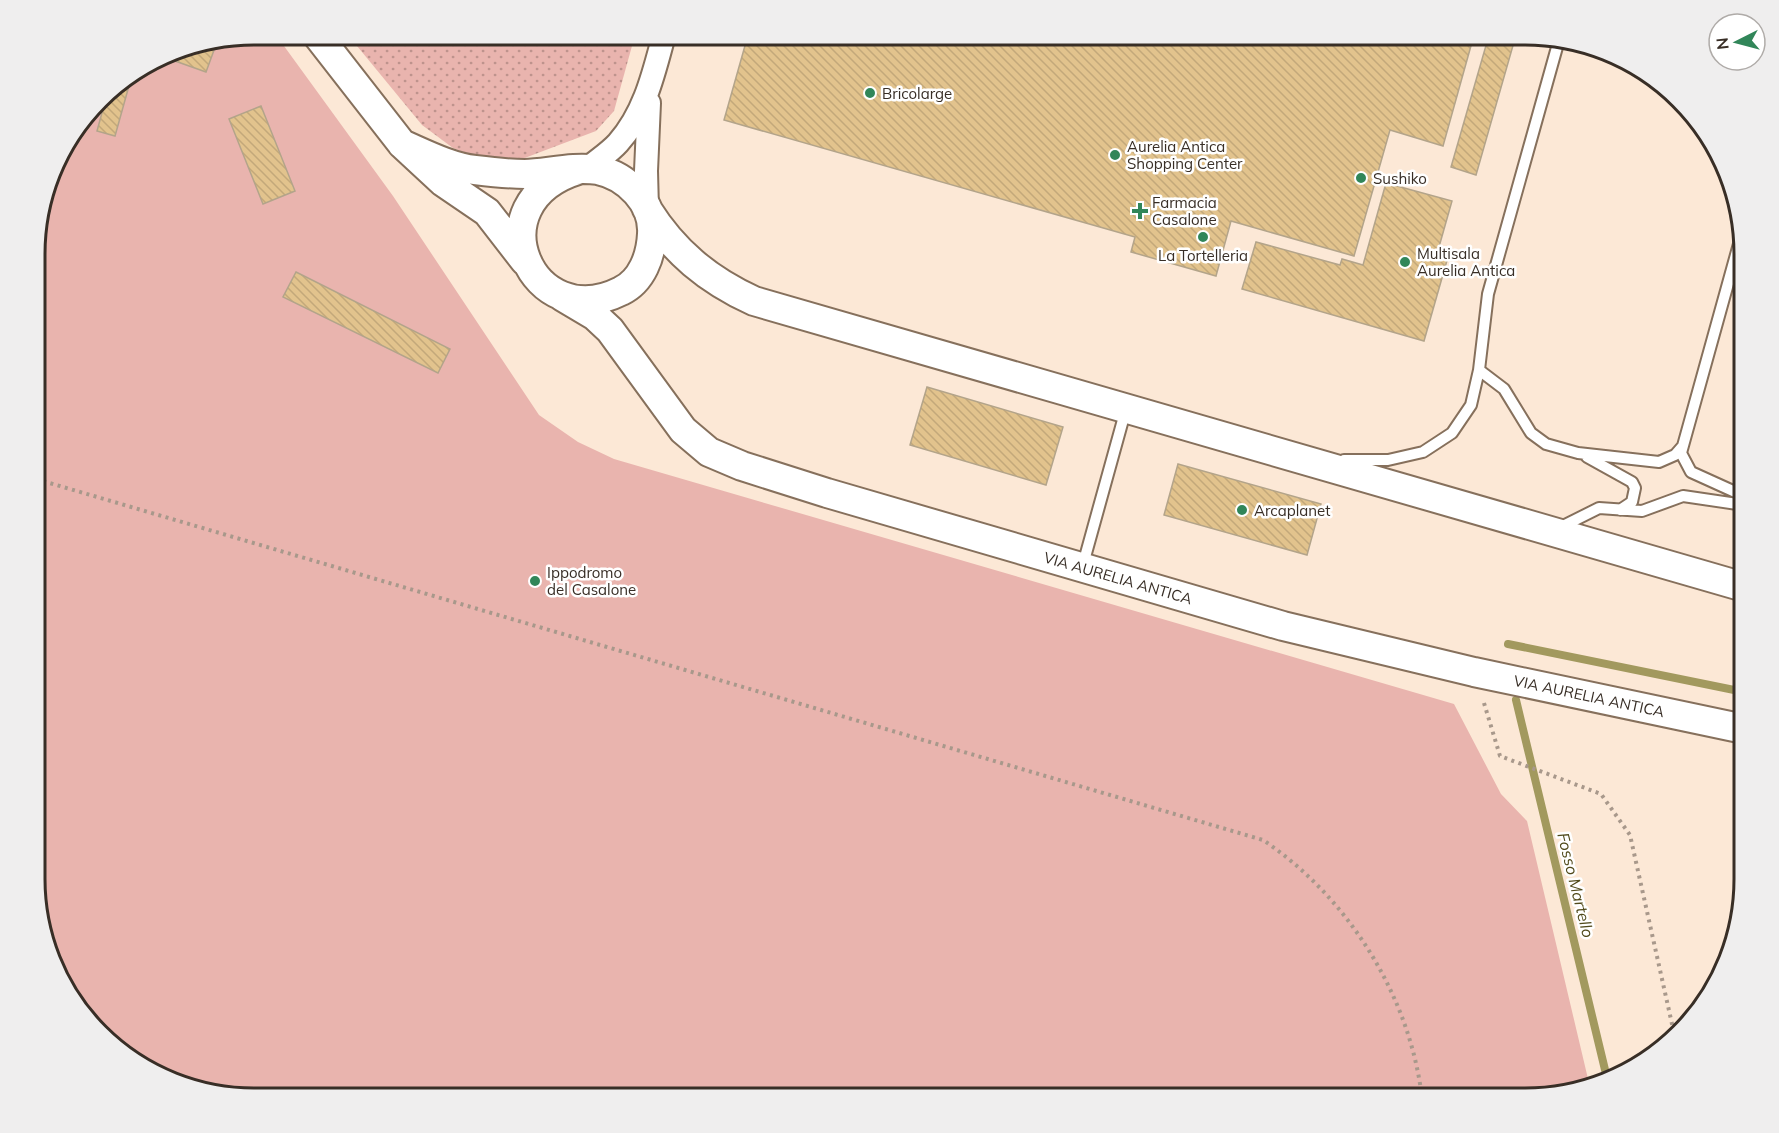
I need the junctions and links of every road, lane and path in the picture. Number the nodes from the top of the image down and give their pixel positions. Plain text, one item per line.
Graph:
1 (325, 45) edge
2 (661, 45) edge
3 (1557, 48) edge
4 (652, 78) junction
5 (402, 144) junction
6 (582, 170) junction
7 (647, 209) junction
8 (1734, 262) edge
9 (531, 270) junction
10 (563, 297) junction
11 (1479, 370) junction
12 (1126, 409) junction
13 (1682, 446) junction
14 (1578, 453) junction
15 (1307, 460) junction
16 (45, 482) edge
17 (1734, 491) edge
18 (1734, 504) edge
19 (1620, 510) junction
20 (1551, 530) junction
21 (1082, 567) junction
22 (1734, 583) edge
23 (1474, 672) junction
24 (1734, 727) edge
25 (1673, 1027) edge
26 (1420, 1088) edge

1 - 5 street, VIA AURELIA ANTICA
2 - 4 street
3 - 11 lane
4 - 6 street
4 - 7 street
5 - 6 street
5 - 9 street, VIA AURELIA ANTICA
6 - 7 street
6 - 9 street, VIA AURELIA ANTICA
7 - 10 street
7 - 12 street
8 - 13 lane
9 - 10 street, VIA AURELIA ANTICA
10 - 21 street, VIA AURELIA ANTICA
11 - 14 lane
11 - 15 lane
12 - 15 street
12 - 21 lane
13 - 14 lane
13 - 17 lane
14 - 19 lane
15 - 20 street
16 - 26 path
18 - 19 lane
19 - 20 lane
20 - 22 street
21 - 23 street, VIA AURELIA ANTICA
23 - 24 street, VIA AURELIA ANTICA
23 - 25 path

